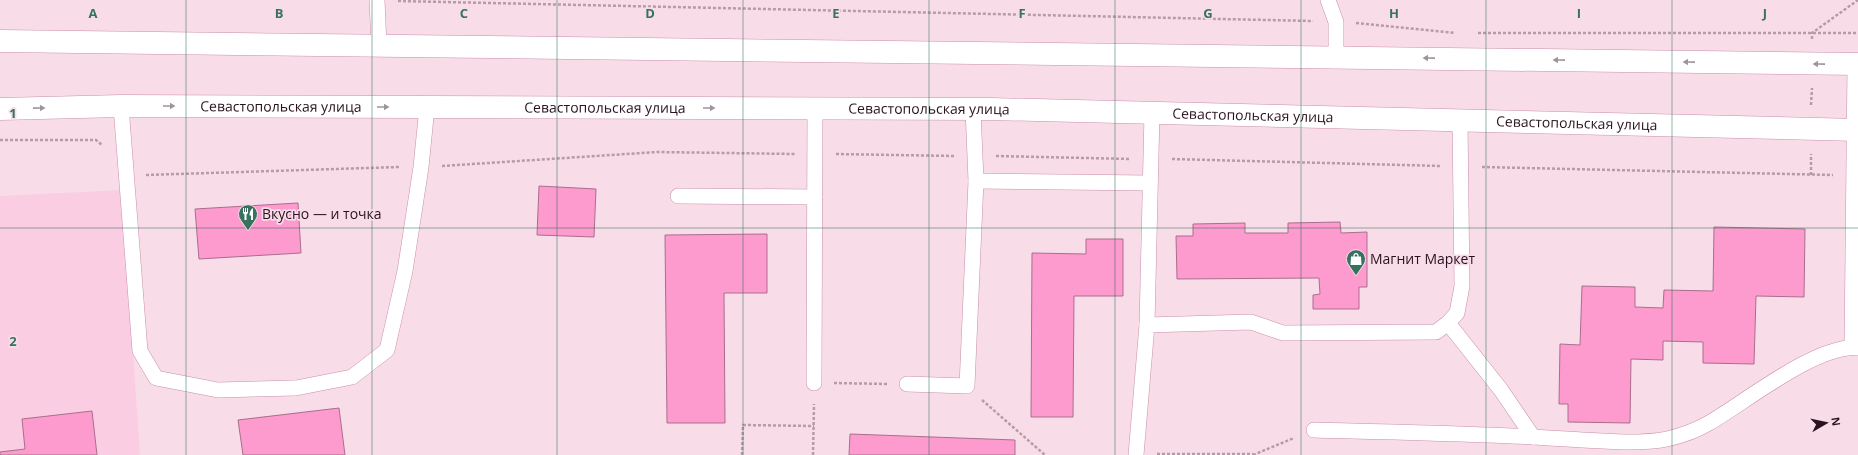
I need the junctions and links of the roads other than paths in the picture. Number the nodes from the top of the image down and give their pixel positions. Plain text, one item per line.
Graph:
1 (376, 0) edge
2 (1328, 0) edge
3 (0, 41) edge
4 (379, 46) junction
5 (1336, 57) junction
6 (1856, 64) edge
7 (122, 106) junction
8 (427, 107) junction
9 (0, 109) edge
10 (815, 109) junction
11 (973, 109) junction
12 (1152, 113) junction
13 (1460, 120) junction
14 (1855, 130) edge
15 (976, 181) junction
16 (1150, 183) junction
17 (678, 196) dead end
18 (815, 198) junction
19 (1448, 324) junction
20 (1147, 325) junction
21 (1855, 348) edge
22 (814, 383) road end
23 (907, 384) road end
24 (1314, 430) road end
25 (1533, 437) junction
26 (1602, 448) edge
27 (1136, 454) edge

1 - 4 lane
2 - 5 lane
3 - 4 main road
4 - 5 main road
6 -> 5 main road
6 - 14 lane
7 -> 8 main road, Севастопольская улица
7 - 8 lane
9 -> 7 main road, Севастопольская улица
8 -> 10 main road, Севастопольская улица
10 - 11 main road, Севастопольская улица
10 - 18 lane
11 - 12 main road, Севастопольская улица
11 - 15 lane
12 - 13 main road, Севастопольская улица
12 - 16 lane
13 - 14 main road, Севастопольская улица
13 - 19 lane
14 - 21 lane
15 - 16 lane
15 - 23 lane
16 - 20 lane
17 - 18 lane
18 - 22 lane
19 - 20 lane
19 - 25 lane
20 - 27 lane
21 - 26 lane
24 - 25 lane
25 - 26 lane

